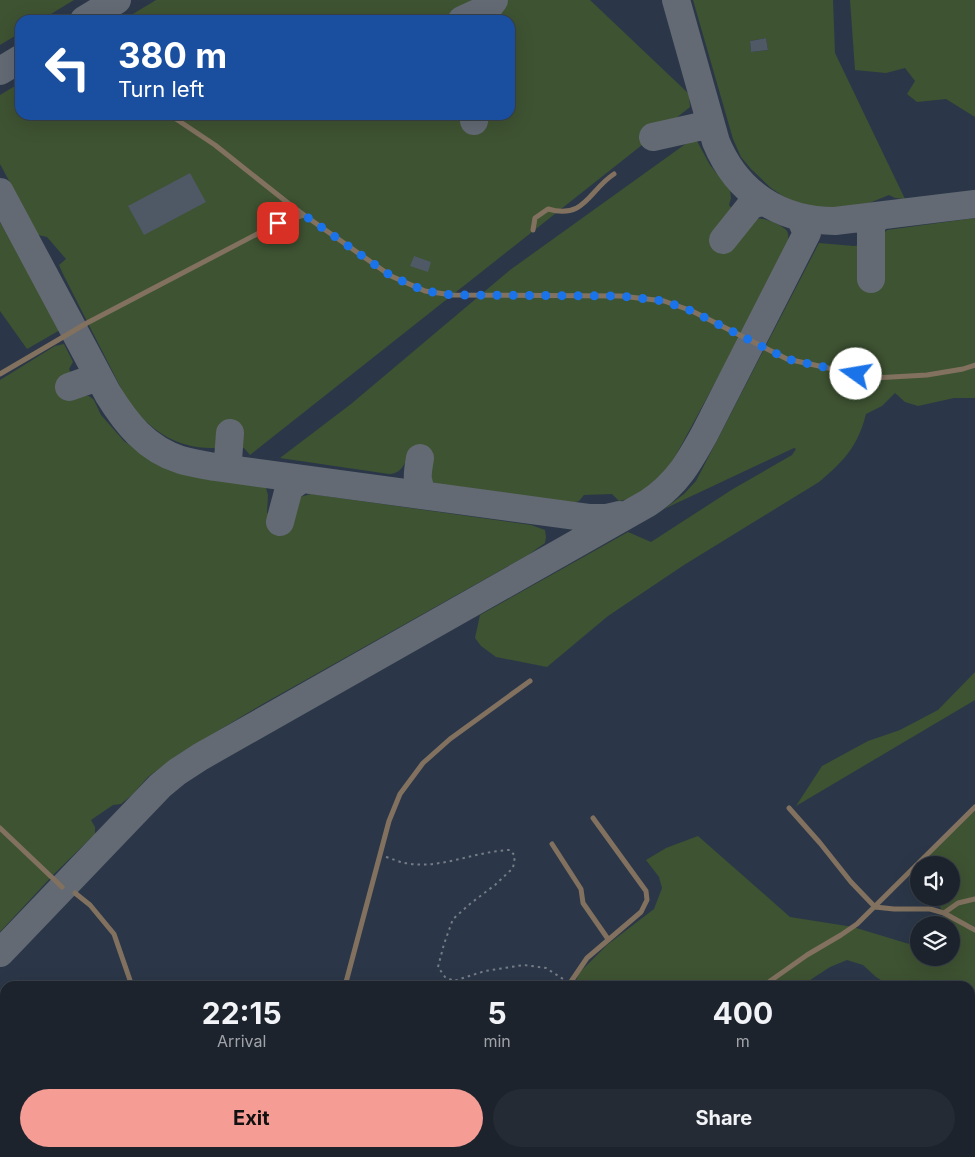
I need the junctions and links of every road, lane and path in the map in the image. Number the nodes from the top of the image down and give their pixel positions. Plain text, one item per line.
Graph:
1 (178, 120) edge
2 (614, 174) dead end
3 (288, 203) junction
4 (304, 215) junction
5 (278, 223) junction
6 (533, 230) dead end
7 (975, 365) edge
8 (0, 374) edge
9 (530, 681) dead end
10 (975, 806) edge
11 (788, 808) dead end
12 (593, 818) dead end
13 (0, 828) edge
14 (552, 844) dead end
15 (378, 855) dead end
16 (62, 887) dead end
17 (75, 893) dead end
18 (975, 899) edge
19 (875, 906) junction
20 (944, 913) junction
21 (975, 930) edge
22 (608, 940) junction
23 (130, 981) edge
24 (346, 981) edge
25 (454, 981) edge
26 (454, 981) edge
27 (564, 981) edge
28 (572, 981) edge
29 (770, 981) edge

1 - 3 lane
2 - 6 lane
3 - 4 lane
3 - 5 lane
4 - 5 lane
4 - 7 lane
5 - 8 lane
9 - 24 lane
10 - 19 lane
11 - 19 lane
12 - 22 lane
13 - 16 lane
14 - 22 lane
15 - 26 path
17 - 23 lane
18 - 20 lane
19 - 20 lane
19 - 29 lane
20 - 21 lane
22 - 28 lane
25 - 27 path

